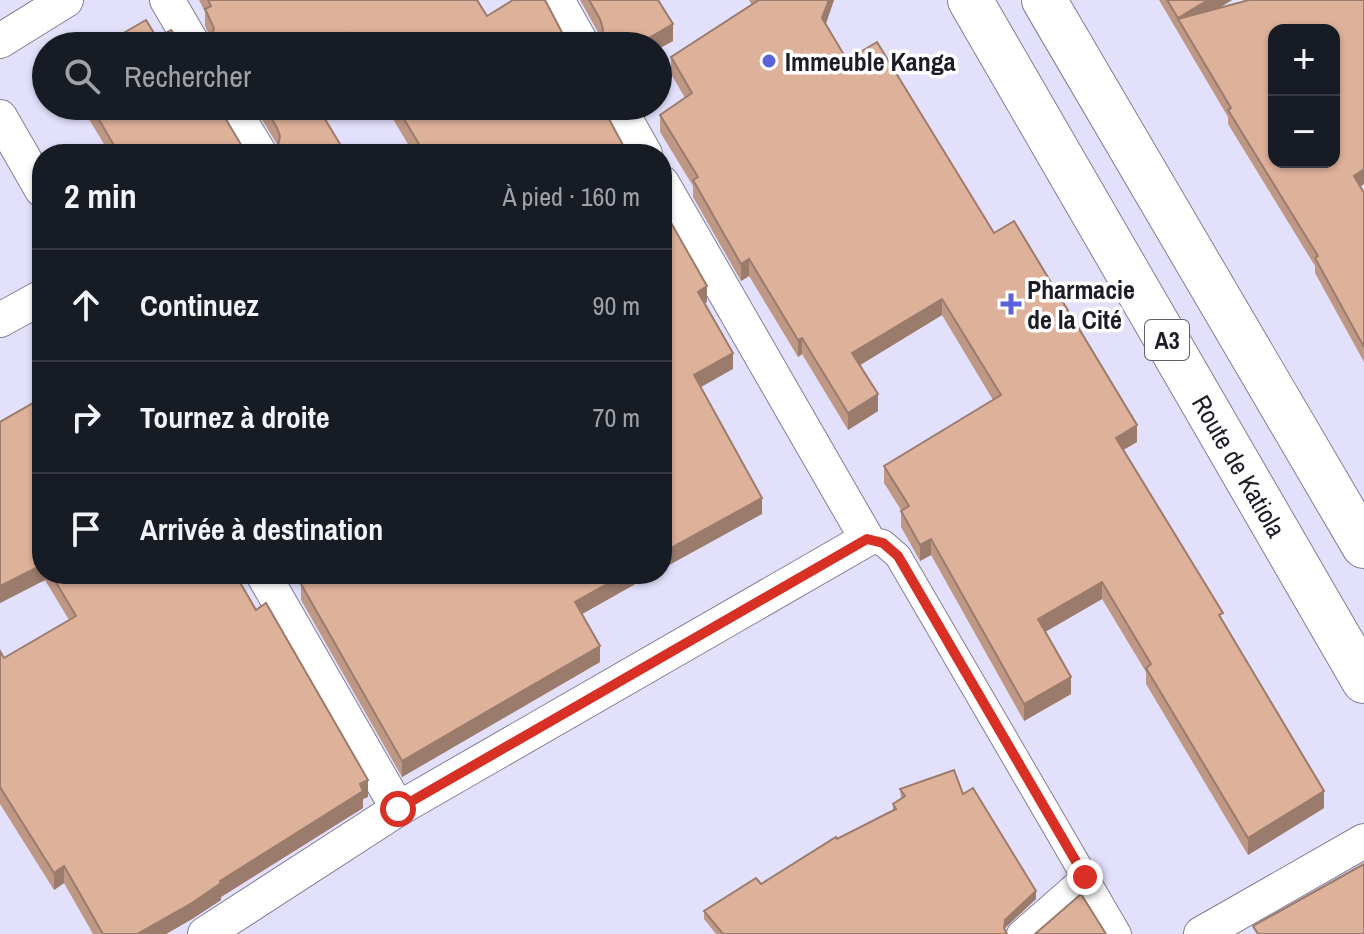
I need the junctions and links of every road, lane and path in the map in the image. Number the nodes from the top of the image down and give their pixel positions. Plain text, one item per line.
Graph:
1 (66, 0) edge
2 (167, 0) edge
3 (557, 0) edge
4 (970, 0) edge
5 (1044, 0) edge
6 (186, 32) edge
7 (575, 32) edge
8 (0, 41) edge
9 (0, 117) edge
10 (239, 120) edge
11 (626, 120) edge
12 (254, 144) edge
13 (639, 144) edge
14 (32, 173) edge
15 (672, 200) edge
16 (32, 302) edge
17 (0, 320) edge
18 (867, 539) junction
19 (1364, 546) edge
20 (269, 584) edge
21 (1364, 681) edge
22 (398, 809) junction
23 (1364, 841) edge
24 (1085, 877) junction
25 (205, 934) edge
26 (1020, 934) edge
27 (1118, 934) edge
28 (1201, 934) edge

1 - 8 street
2 - 6 street
3 - 7 street
4 - 21 highway, Route de Katiola / A3
5 - 19 highway, A3
9 - 14 street
10 - 12 street
11 - 13 street
15 - 18 street
16 - 17 street
18 - 22 street
18 - 24 street
20 - 22 street
22 - 25 street
23 - 28 street
24 - 26 street
24 - 27 street

